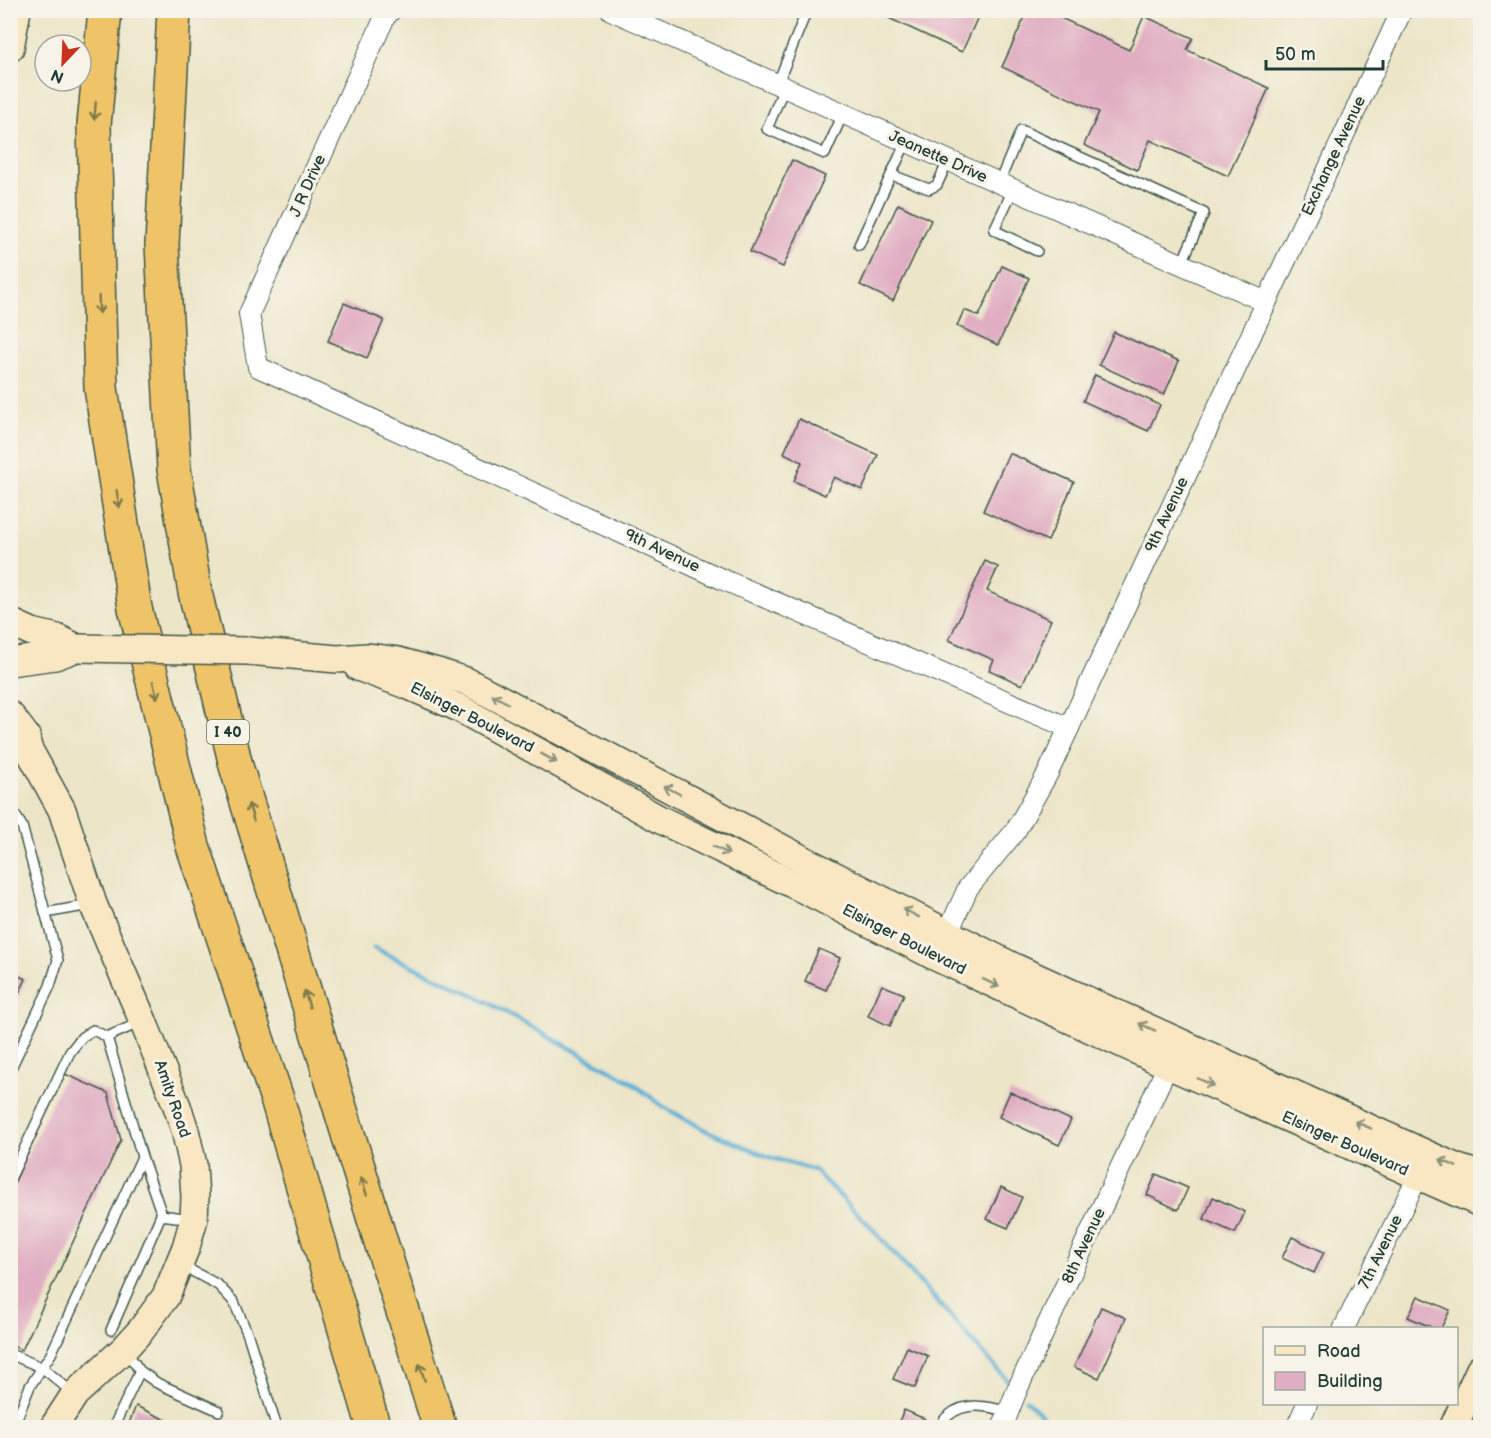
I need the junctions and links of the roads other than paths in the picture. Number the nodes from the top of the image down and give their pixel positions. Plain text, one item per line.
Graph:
1 (17, 10) edge
2 (105, 10) edge
3 (174, 10) edge
4 (390, 10) edge
5 (611, 10) edge
6 (807, 10) edge
7 (1402, 10) edge
8 (10, 48) edge
9 (781, 86) junction
10 (843, 114) junction
11 (906, 142) junction
12 (948, 161) junction
13 (892, 175) junction
14 (1006, 187) junction
15 (859, 244) dead end
16 (1037, 251) dead end
17 (1181, 265) junction
18 (1266, 302) junction
19 (258, 367) joint
20 (10, 622) edge
21 (77, 648) junction
22 (337, 659) junction
23 (10, 662) edge
24 (10, 715) edge
25 (1069, 728) junction
26 (19, 744) edge
27 (10, 807) edge
28 (661, 820) junction
29 (804, 860) junction
30 (93, 904) junction
31 (45, 913) junction
32 (948, 932) junction
33 (938, 958) junction
34 (143, 1021) junction
35 (107, 1036) junction
36 (1168, 1065) junction
37 (10, 1070) edge
38 (142, 1157) junction
39 (1480, 1175) edge
40 (1418, 1176) junction
41 (10, 1179) edge
42 (1480, 1203) edge
43 (162, 1215) junction
44 (194, 1219) junction
45 (180, 1265) junction
46 (1345, 1327) edge
47 (118, 1340) junction
48 (10, 1354) edge
49 (43, 1368) junction
50 (1480, 1369) edge
51 (140, 1371) junction
52 (75, 1394) junction
53 (1307, 1405) edge
54 (15, 1409) edge
55 (219, 1411) dead end
56 (1005, 1420) edge
57 (13, 1428) edge
58 (53, 1428) edge
59 (113, 1428) edge
60 (277, 1428) edge
61 (374, 1428) edge
62 (440, 1428) edge
63 (939, 1428) edge
64 (1296, 1428) edge
65 (1453, 1428) edge

1 - 8 street
2 -> 61 highway
62 -> 3 highway, I 40
4 - 19 street, J R Drive
5 - 9 street, Jeanette Drive
6 - 9 lane
7 - 18 street, Exchange Avenue
9 - 10 street, Jeanette Drive
9 - 10 lane
10 - 11 street, Jeanette Drive
11 - 12 street, Jeanette Drive
11 - 13 lane
12 - 13 lane
12 - 14 street, Jeanette Drive
13 - 15 lane
14 - 16 lane
14 - 17 street, Jeanette Drive
14 - 17 lane
17 - 18 street, Jeanette Drive
18 - 25 street, 9th Avenue
19 - 25 street, 9th Avenue
20 - 21 street, Elsinger Boulevard
21 - 22 street, Elsinger Boulevard, bridge
21 - 23 street, Elsinger Boulevard
22 -> 28 street, Elsinger Boulevard
29 -> 22 street, Elsinger Boulevard
24 - 26 street, Amity Road
25 - 32 street, 9th Avenue
26 - 30 street, Amity Road
27 - 31 lane
28 - 29 street
28 -> 33 street, Elsinger Boulevard
32 -> 29 street, Elsinger Boulevard
30 - 31 lane
30 - 34 street, Amity Road
31 - 37 lane
32 - 33 street
39 -> 32 street, Elsinger Boulevard
33 -> 36 street, Elsinger Boulevard
34 - 35 lane
34 - 44 street, Amity Road
35 - 38 lane
35 - 41 lane
36 -> 40 street, Elsinger Boulevard
36 - 56 street, 8th Avenue
38 - 43 lane
38 - 49 lane
40 - 42 street, Elsinger Boulevard
40 - 46 street, 7th Avenue
43 - 44 lane
43 - 47 lane
44 - 45 street, Amity Road
45 - 47 street, Amity Road
45 - 60 lane
47 - 51 lane
47 - 52 street, Amity Road
48 - 49 lane
49 - 52 lane
49 - 54 lane
50 - 65 street
51 - 55 lane
51 - 59 lane
52 - 58 street, Amity Road
53 - 64 street
54 - 57 lane
56 - 63 lane

